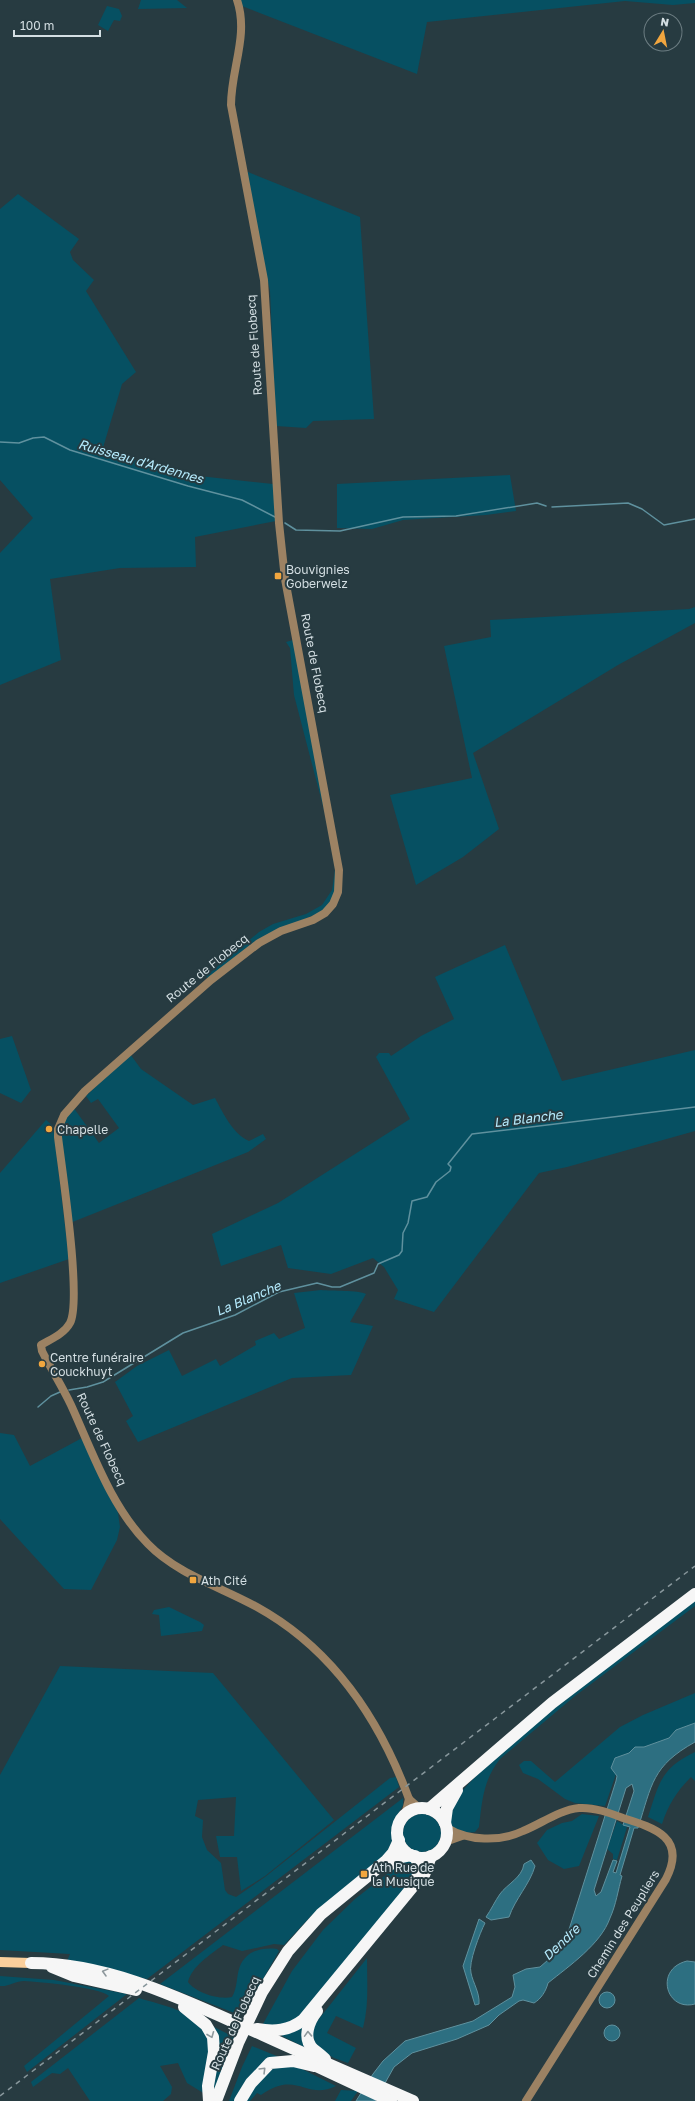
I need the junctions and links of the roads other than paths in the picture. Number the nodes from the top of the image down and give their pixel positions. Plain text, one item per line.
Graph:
1 (237, 0) edge
2 (695, 1594) edge
3 (465, 1779) junction
4 (409, 1799) junction
5 (426, 1808) junction
6 (405, 1815) junction
7 (446, 1825) junction
8 (462, 1836) junction
9 (399, 1840) junction
10 (445, 1842) junction
11 (413, 1855) junction
12 (431, 1856) junction
13 (0, 1962) edge
14 (31, 1963) junction
15 (184, 2007) junction
16 (238, 2028) junction
17 (259, 2034) junction
18 (323, 2067) junction
19 (210, 2101) edge
20 (216, 2101) edge
21 (226, 2101) edge
22 (240, 2101) edge
23 (391, 2101) edge
24 (412, 2101) edge
25 (526, 2101) edge

1 - 4 street, Route de Flobecq
2 - 3 highway
3 - 5 highway
3 - 7 highway
4 - 5 street
4 - 6 street
5 - 6 highway
5 - 7 highway
6 - 9 highway
7 - 8 street, Chemin des Peupliers
7 - 10 highway
8 - 10 street, Chemin des Peupliers
8 - 25 street, Chemin des Peupliers
9 - 11 highway
9 - 20 highway, Route de Flobecq
10 - 12 highway
11 - 12 highway
11 - 17 highway
11 - 21 highway, Route de Flobecq
18 -> 12 highway
13 - 14 main road
14 - 15 highway
16 -> 14 highway
15 - 16 highway
15 -> 19 highway
16 - 17 highway
17 - 18 highway
22 -> 18 highway
18 - 23 highway
18 - 24 highway

